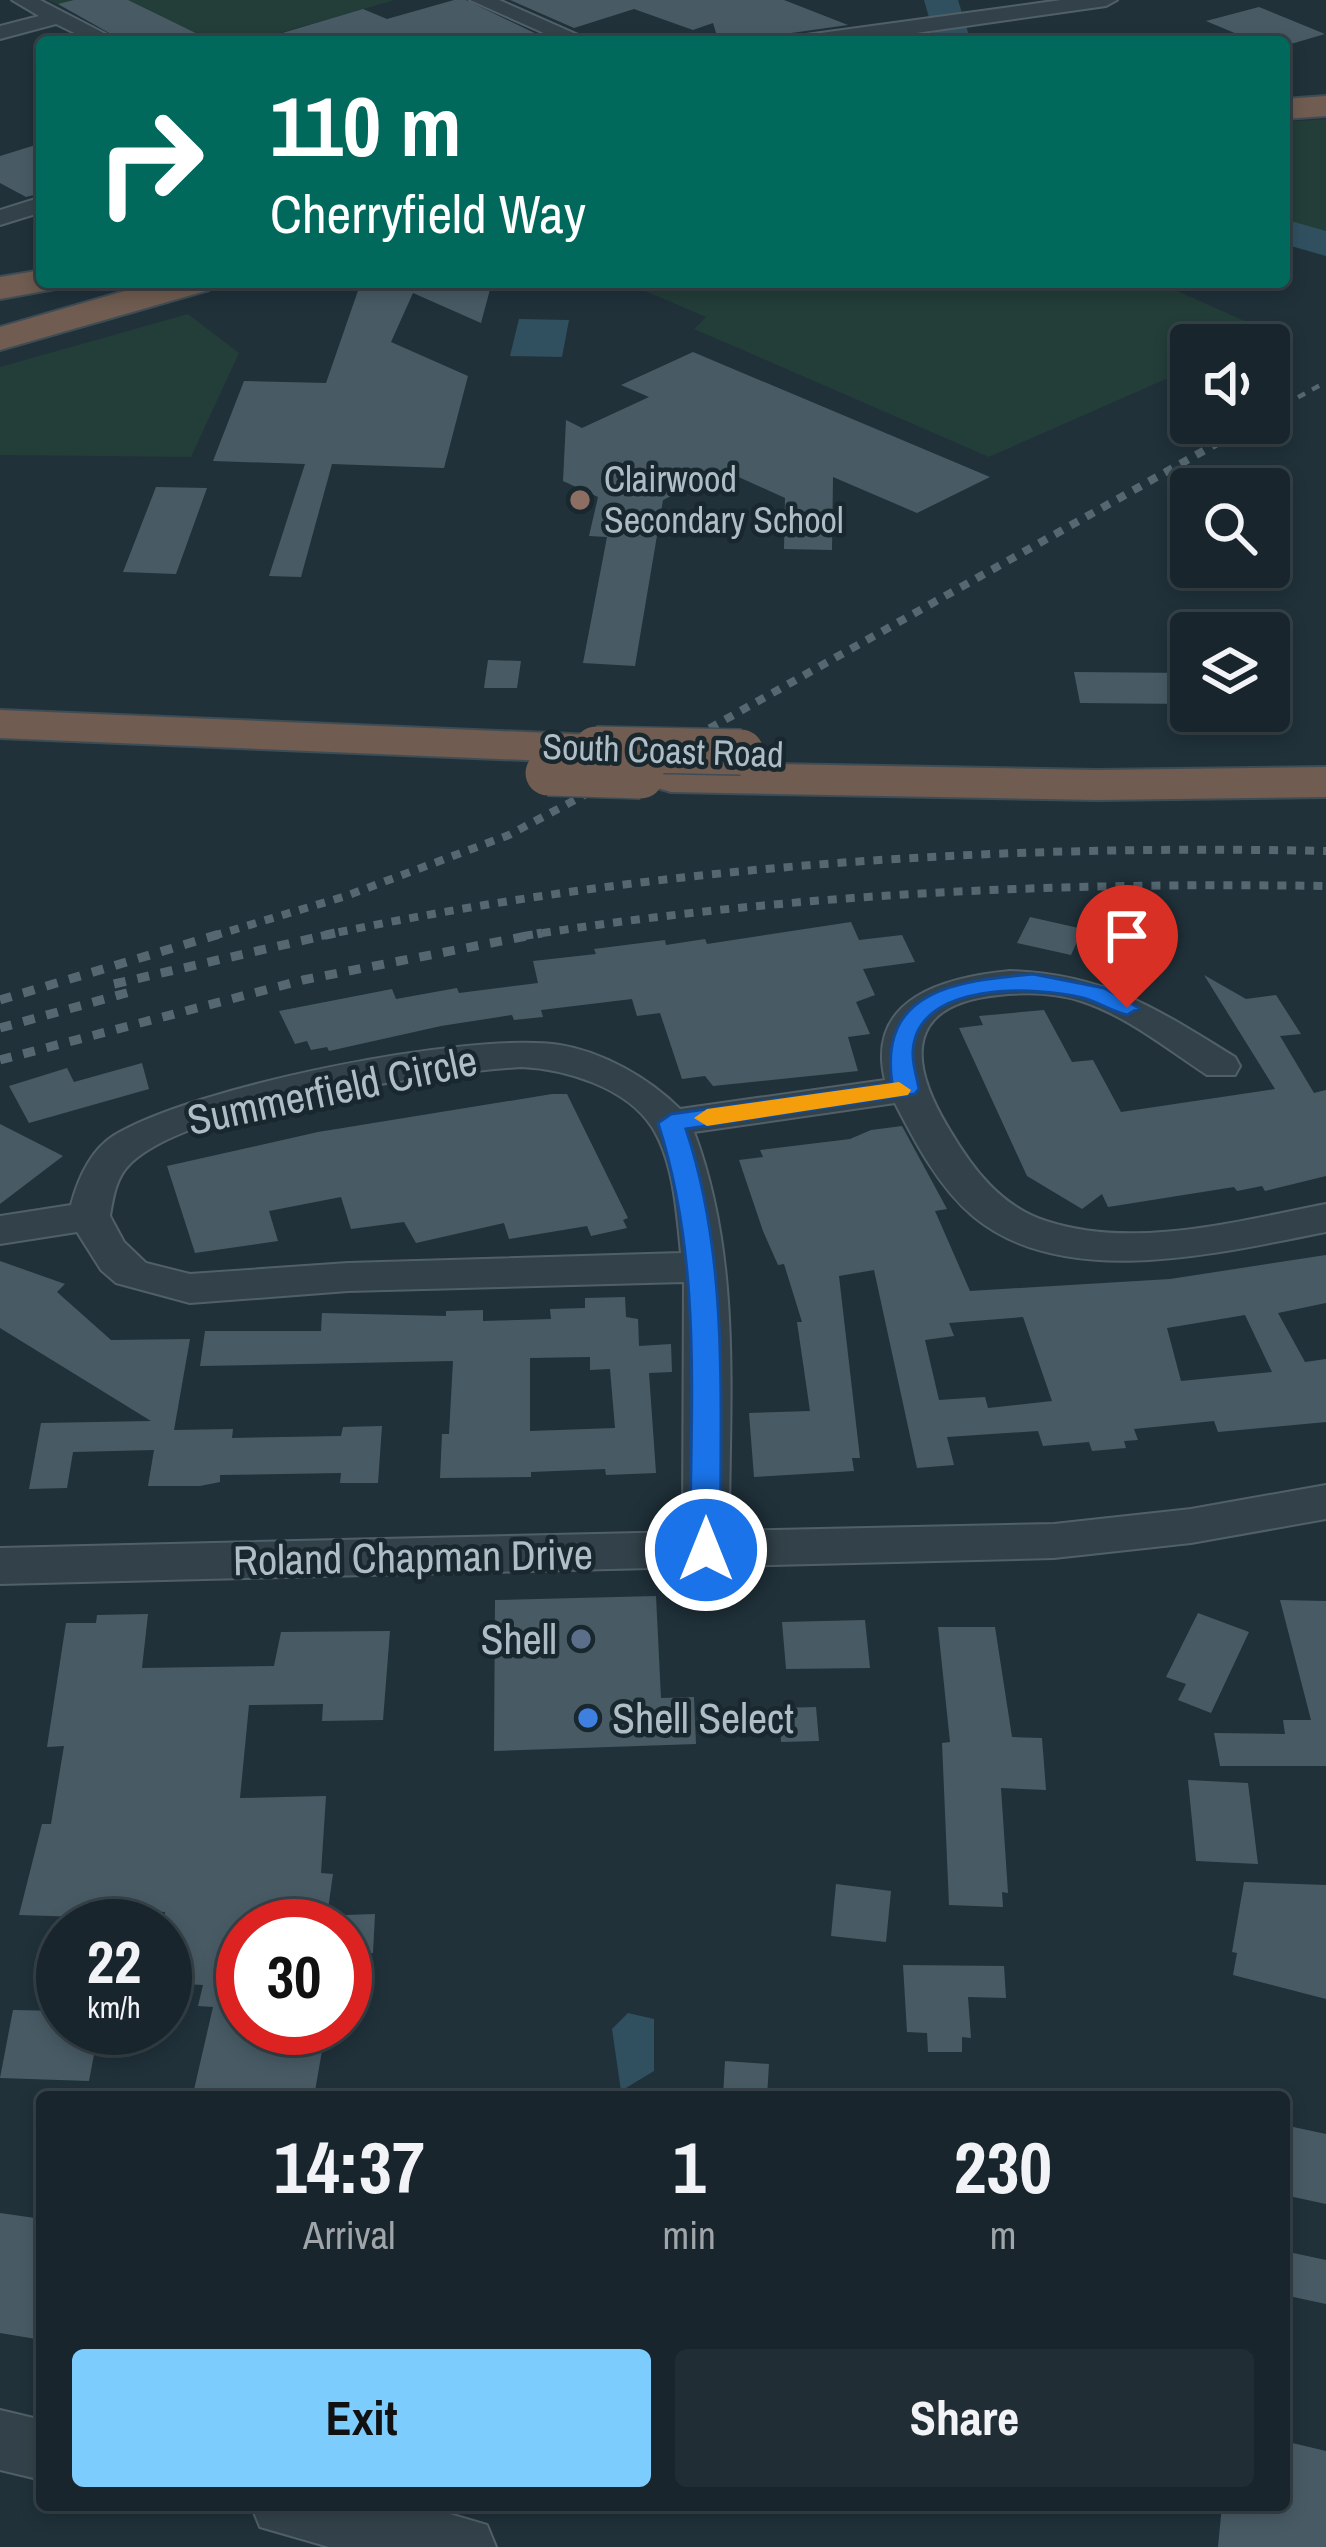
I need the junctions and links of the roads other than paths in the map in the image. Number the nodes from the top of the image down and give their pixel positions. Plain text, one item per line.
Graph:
1 (23, 0) edge
2 (481, 0) edge
3 (1106, 0) edge
4 (58, 17) junction
5 (0, 33) edge
6 (98, 36) edge
7 (568, 36) edge
8 (849, 36) edge
9 (1326, 92) edge
10 (1290, 95) edge
11 (1326, 106) edge
12 (1290, 109) edge
13 (36, 192) edge
14 (0, 202) edge
15 (36, 206) edge
16 (0, 218) edge
17 (36, 260) edge
18 (0, 263) edge
19 (36, 281) edge
20 (0, 288) edge
21 (114, 288) edge
22 (175, 288) edge
23 (0, 309) edge
24 (0, 339) edge
25 (0, 724) edge
26 (0, 754) edge
27 (1326, 758) edge
28 (1326, 782) edge
29 (1221, 1066) dead end
30 (906, 1089) junction
31 (671, 1123) junction
32 (89, 1216) junction
33 (1326, 1218) edge
34 (0, 1230) edge
35 (704, 1268) junction
36 (1326, 1502) edge
37 (706, 1550) junction
38 (1, 1570) edge
39 (0, 2440) edge
40 (36, 2449) edge
41 (308, 2511) edge
42 (465, 2547) edge

1 - 4 street
2 - 7 street
3 - 8 street
4 - 5 street
4 - 6 street
9 - 10 highway
11 - 12 highway
13 - 14 street
15 - 16 street
17 - 18 highway
19 - 20 highway
21 - 23 highway
22 - 24 highway
25 - 27 highway, South Coast Road, bridge
26 - 28 highway, South Coast Road, bridge
29 - 30 street
30 - 31 street
30 - 33 street
31 - 32 street, Summerfield Circle
31 - 35 street
32 - 34 street
32 - 35 street
35 - 37 street
36 - 37 street, Roland Chapman Drive
37 - 38 street, Roland Chapman Drive
39 - 40 street
41 - 42 street

